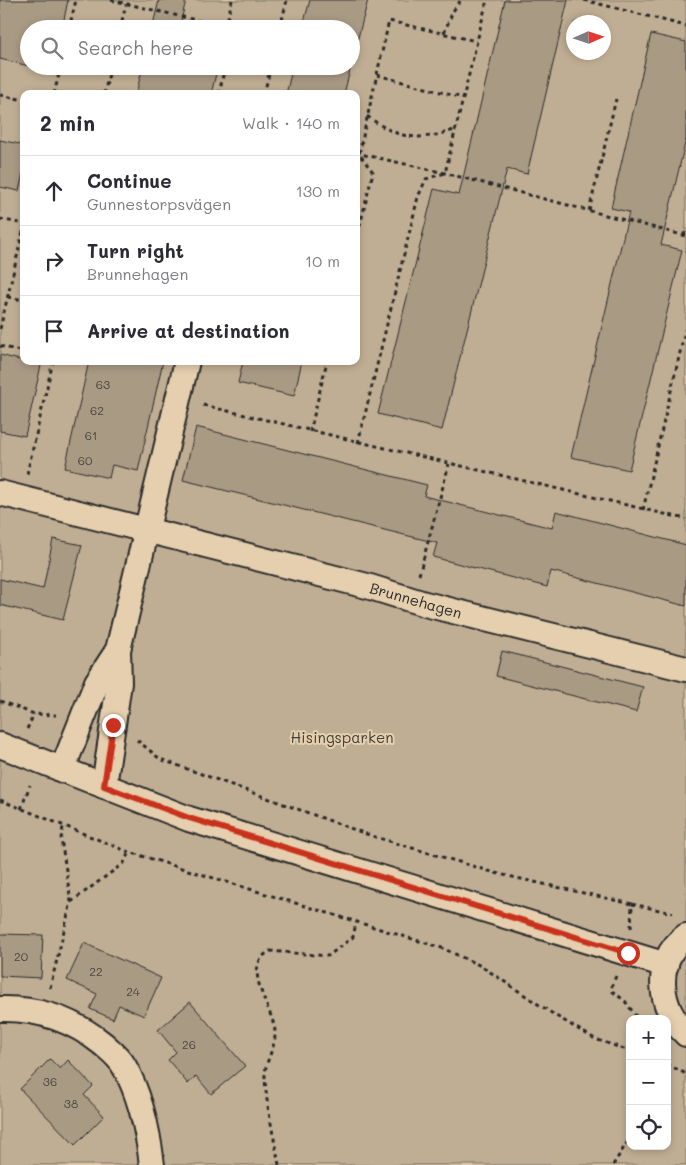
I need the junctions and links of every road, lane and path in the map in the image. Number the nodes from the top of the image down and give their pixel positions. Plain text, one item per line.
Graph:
1 (76, 0) edge
2 (111, 0) edge
3 (232, 0) edge
4 (287, 0) edge
5 (461, 0) edge
6 (487, 0) edge
7 (584, 0) edge
8 (126, 4) junction
9 (71, 20) edge
10 (122, 20) edge
11 (196, 20) edge
12 (228, 20) edge
13 (282, 20) edge
14 (686, 26) edge
15 (444, 33) junction
16 (476, 41) junction
17 (59, 75) edge
18 (109, 75) edge
19 (223, 75) edge
20 (269, 75) edge
21 (377, 75) junction
22 (55, 90) edge
23 (105, 90) edge
24 (220, 90) edge
25 (265, 90) edge
26 (0, 95) edge
27 (463, 98) junction
28 (20, 99) edge
29 (616, 99) dead end
30 (368, 116) junction
31 (455, 130) junction
32 (360, 146) edge
33 (360, 153) edge
34 (360, 156) edge
35 (445, 173) junction
36 (589, 211) junction
37 (0, 219) edge
38 (20, 224) edge
39 (360, 226) edge
40 (686, 228) edge
41 (685, 236) edge
42 (20, 248) edge
43 (8, 297) junction
44 (20, 299) edge
45 (686, 327) edge
46 (0, 329) edge
47 (0, 346) edge
48 (20, 351) edge
49 (52, 365) edge
50 (186, 365) edge
51 (326, 365) edge
52 (178, 399) junction
53 (310, 432) junction
54 (358, 444) junction
55 (449, 464) junction
56 (11, 495) edge
57 (643, 510) junction
58 (686, 519) edge
59 (145, 530) junction
60 (412, 600) junction
61 (118, 650) junction
62 (686, 669) edge
63 (0, 701) edge
64 (82, 720) junction
65 (113, 725) junction
66 (0, 745) edge
67 (62, 770) junction
68 (32, 781) dead end
69 (104, 786) junction
70 (0, 800) edge
71 (21, 809) junction
72 (64, 827) junction
73 (129, 852) junction
74 (71, 902) junction
75 (632, 904) dead end
76 (356, 923) junction
77 (686, 936) edge
78 (666, 965) junction
79 (0, 1009) edge
80 (44, 1013) junction
81 (686, 1034) edge
82 (626, 1049) edge
83 (671, 1066) edge
84 (686, 1074) edge
85 (626, 1144) edge
86 (152, 1165) edge
87 (279, 1165) edge
88 (613, 1165) edge

1 - 9 path
2 - 8 path
3 - 12 path
4 - 13 path
5 - 15 path
6 - 16 path
7 - 14 path
8 - 10 path
8 - 11 path
15 - 16 path
15 - 21 path
16 - 27 path
17 - 22 path
18 - 23 path
19 - 24 path
20 - 25 path
21 - 27 path
21 - 30 path
26 - 28 path
27 - 31 path
29 - 36 path
30 - 31 path
30 - 32 path
31 - 35 path
33 - 35 path
34 - 39 path
35 - 36 path
35 - 54 path
36 - 41 path
37 - 38 path
40 - 41 path
42 - 43 path
43 - 44 path
43 - 46 path
45 - 57 path
47 - 48 path
49 - 56 path
50 - 52 street
51 - 53 path
52 - 53 path
52 - 59 street
53 - 54 path
54 - 55 path
55 - 57 path
55 - 60 path
56 - 59 street, Brunnehagen
57 - 58 path
59 - 60 street, Brunnehagen
59 - 61 street
60 - 62 street, Brunnehagen
61 - 64 street
61 - 65 street
63 - 64 path
64 - 67 street
65 - 69 street
65 - 75 path
66 - 67 street
67 - 69 street
68 - 71 path
69 - 78 street
70 - 71 path
71 - 72 path
72 - 73 path
72 - 74 path
73 - 74 path
73 - 76 path
74 - 80 path
76 - 82 path
76 - 87 path
77 - 78 street
78 - 81 street
79 - 80 street
80 - 86 street
83 - 84 path
85 - 88 path

